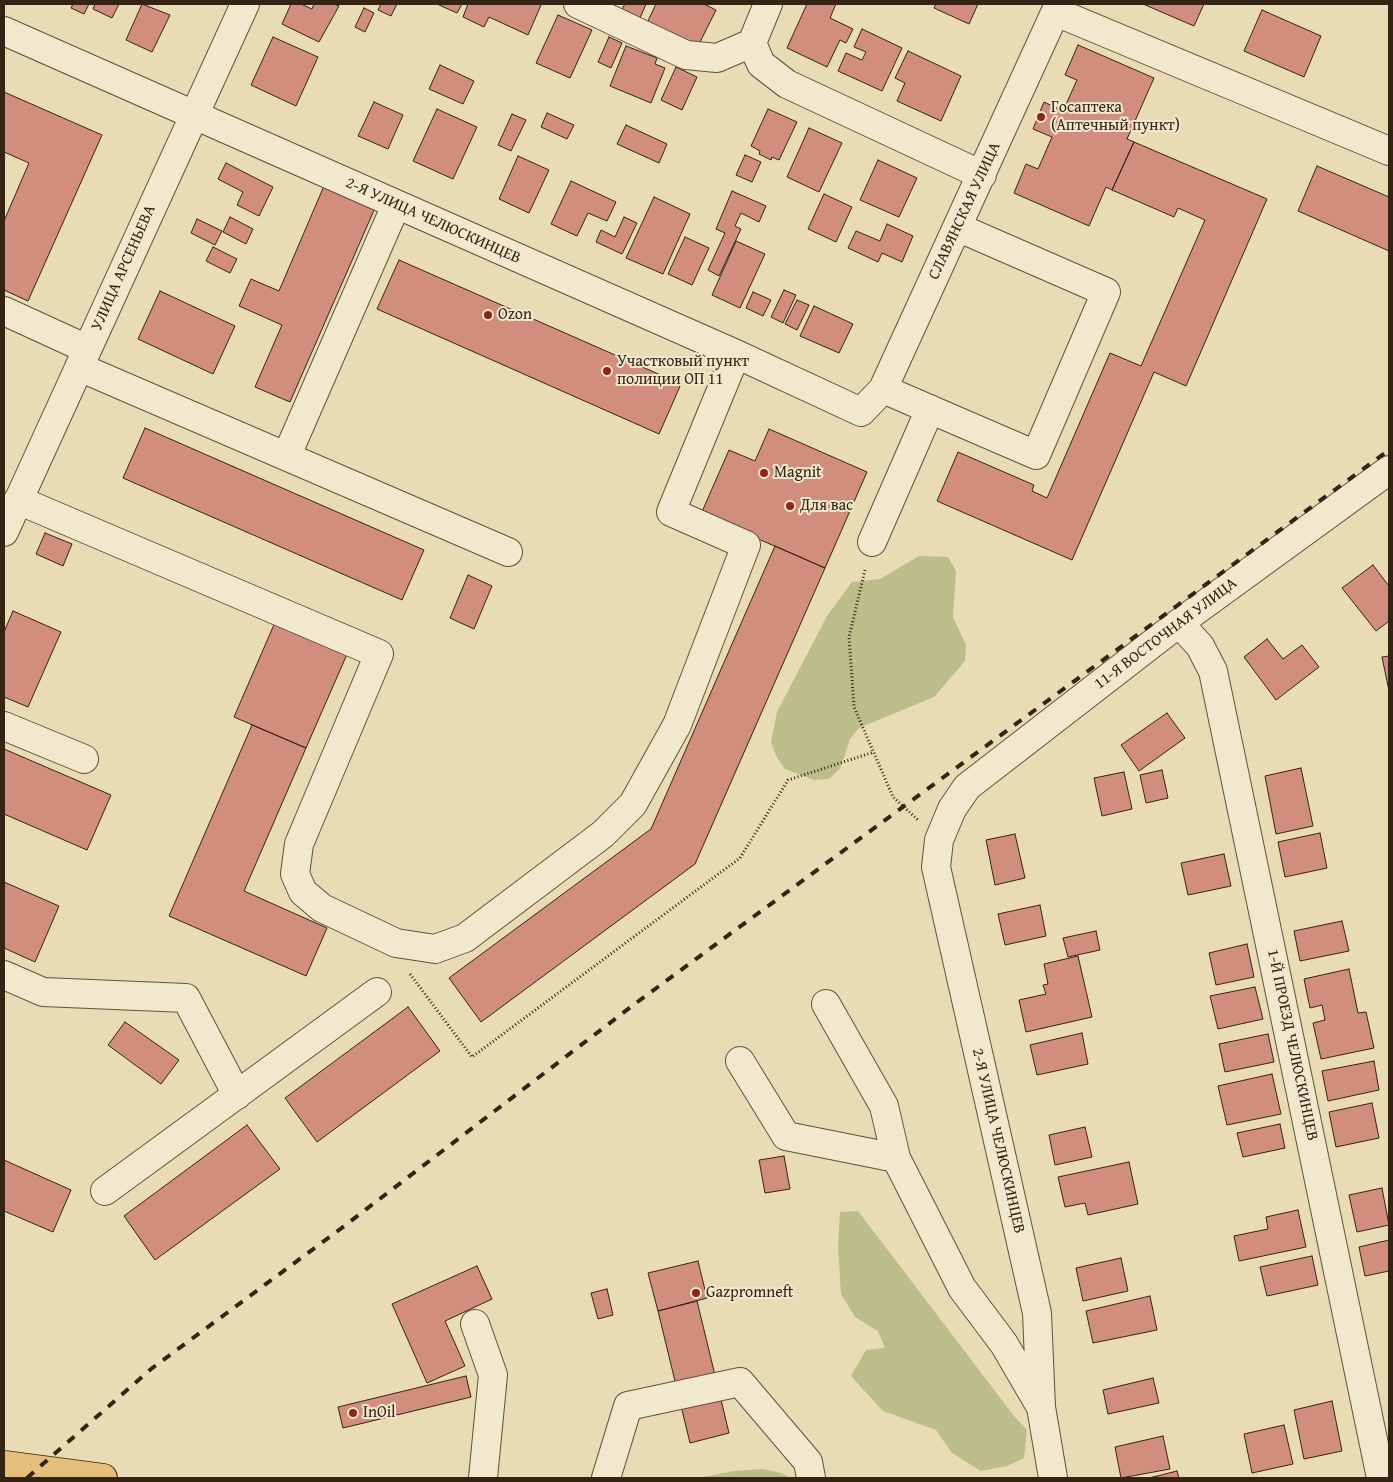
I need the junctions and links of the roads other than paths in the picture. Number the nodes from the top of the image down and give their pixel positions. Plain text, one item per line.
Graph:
1 (245, 4) edge
2 (578, 4) edge
3 (768, 4) edge
4 (1057, 8) edge
5 (4, 31) edge
6 (752, 44) junction
7 (194, 116) junction
8 (1389, 151) edge
9 (982, 175) junction
10 (396, 205) junction
11 (957, 227) junction
12 (4, 310) edge
13 (736, 354) junction
14 (83, 358) junction
15 (883, 389) junction
16 (930, 410) junction
17 (861, 412) joint
18 (287, 455) junction
19 (1389, 470) edge
20 (1360, 491) junction
21 (1389, 493) edge
22 (18, 500) junction
23 (4, 532) edge
24 (872, 542) road end
25 (508, 552) dead end
26 (1179, 623) junction
27 (4, 726) edge
28 (84, 759) dead end
29 (952, 809) joint
30 (4, 975) edge
31 (377, 992) road end
32 (826, 1004) dead end
33 (740, 1061) dead end
34 (237, 1094) junction
35 (896, 1158) junction
36 (105, 1191) dead end
37 (475, 1324) dead end
38 (1041, 1407) junction
39 (4, 1465) edge
40 (103, 1478) edge
41 (483, 1478) edge
42 (606, 1478) edge
43 (811, 1478) edge
44 (1053, 1478) edge
45 (1381, 1478) edge

1 - 7 street, УЛИЦА АРСЕНЬЕВА
2 - 6 street
3 - 6 street
4 - 8 street
4 - 9 street, СЛАВЯНСКАЯ УЛИЦА
5 - 7 street, 2-Я УЛИЦА ЧЕЛЮСКИНЦЕВ
6 - 9 street
7 - 10 street, 2-Я УЛИЦА ЧЕЛЮСКИНЦЕВ
7 - 14 street, УЛИЦА АРСЕНЬЕВА
9 - 11 street, СЛАВЯНСКАЯ УЛИЦА
10 - 13 street, 2-Я УЛИЦА ЧЕЛЮСКИНЦЕВ
10 - 18 street
11 - 15 street, СЛАВЯНСКАЯ УЛИЦА
11 - 16 street
12 - 14 street
13 - 17 street, 2-Я УЛИЦА ЧЕЛЮСКИНЦЕВ
13 - 22 street
14 - 18 street
14 - 22 street, УЛИЦА АРСЕНЬЕВА
15 - 16 street
15 - 17 street, СЛАВЯНСКАЯ УЛИЦА
16 - 24 street
18 - 25 street
19 - 20 street, 11-Я ВОСТОЧНАЯ УЛИЦА
20 - 21 street
20 - 26 street, 11-Я ВОСТОЧНАЯ УЛИЦА
22 - 23 street, УЛИЦА АРСЕНЬЕВА
26 - 29 street, 11-Я ВОСТОЧНАЯ УЛИЦА
26 - 45 street, 1-Й ПРОЕЗД ЧЕЛЮСКИНЦЕВ
27 - 28 street
29 - 38 street, 2-Я УЛИЦА ЧЕЛЮСКИНЦЕВ
30 - 34 street
31 - 34 street
32 - 35 street
33 - 35 street
34 - 36 street
35 - 38 street
37 - 41 street
38 - 44 street, 2-Я УЛИЦА ЧЕЛЮСКИНЦЕВ
39 - 40 main road
42 - 43 street

